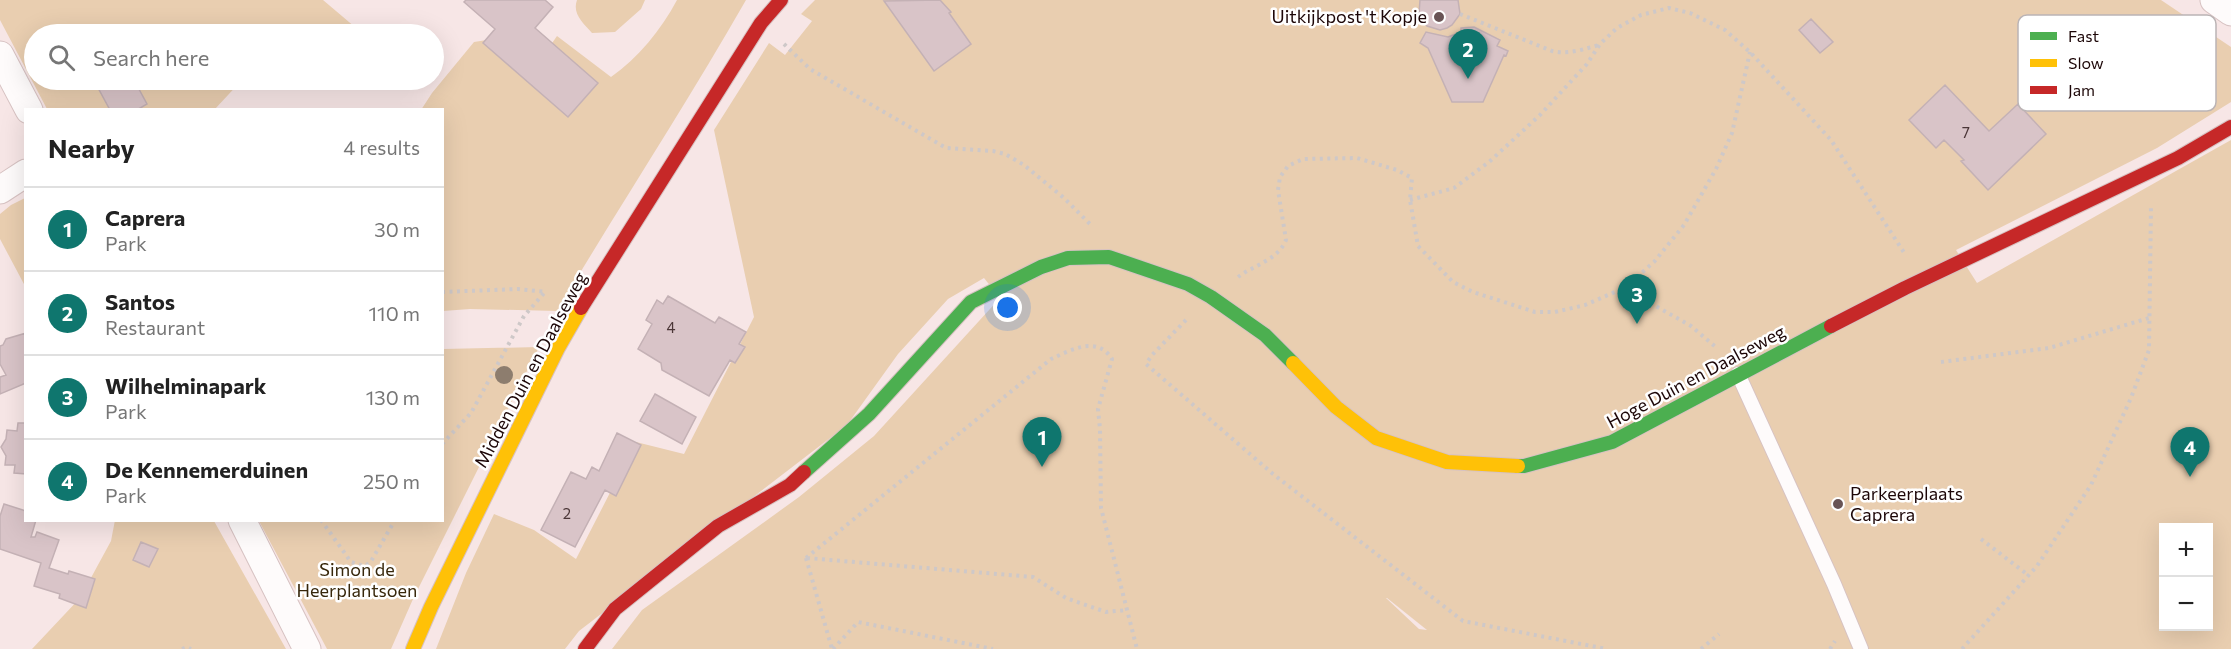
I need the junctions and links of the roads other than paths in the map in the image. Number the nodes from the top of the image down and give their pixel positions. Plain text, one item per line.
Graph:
1 (781, 0) edge
2 (2214, 0) edge
3 (2231, 12) edge
4 (0, 55) edge
5 (28, 108) edge
6 (2231, 126) edge
7 (24, 174) edge
8 (0, 190) edge
9 (1738, 374) junction
10 (243, 522) edge
11 (307, 649) edge
12 (413, 649) edge
13 (585, 649) edge
14 (1861, 649) edge

1 - 12 street, Midden Duin en Daalseweg
2 - 3 street
4 - 5 street
6 - 9 street, Hoge Duin en Daalseweg
7 - 8 street
9 - 13 street, Hoge Duin en Daalseweg
9 - 14 lane
10 - 11 street

